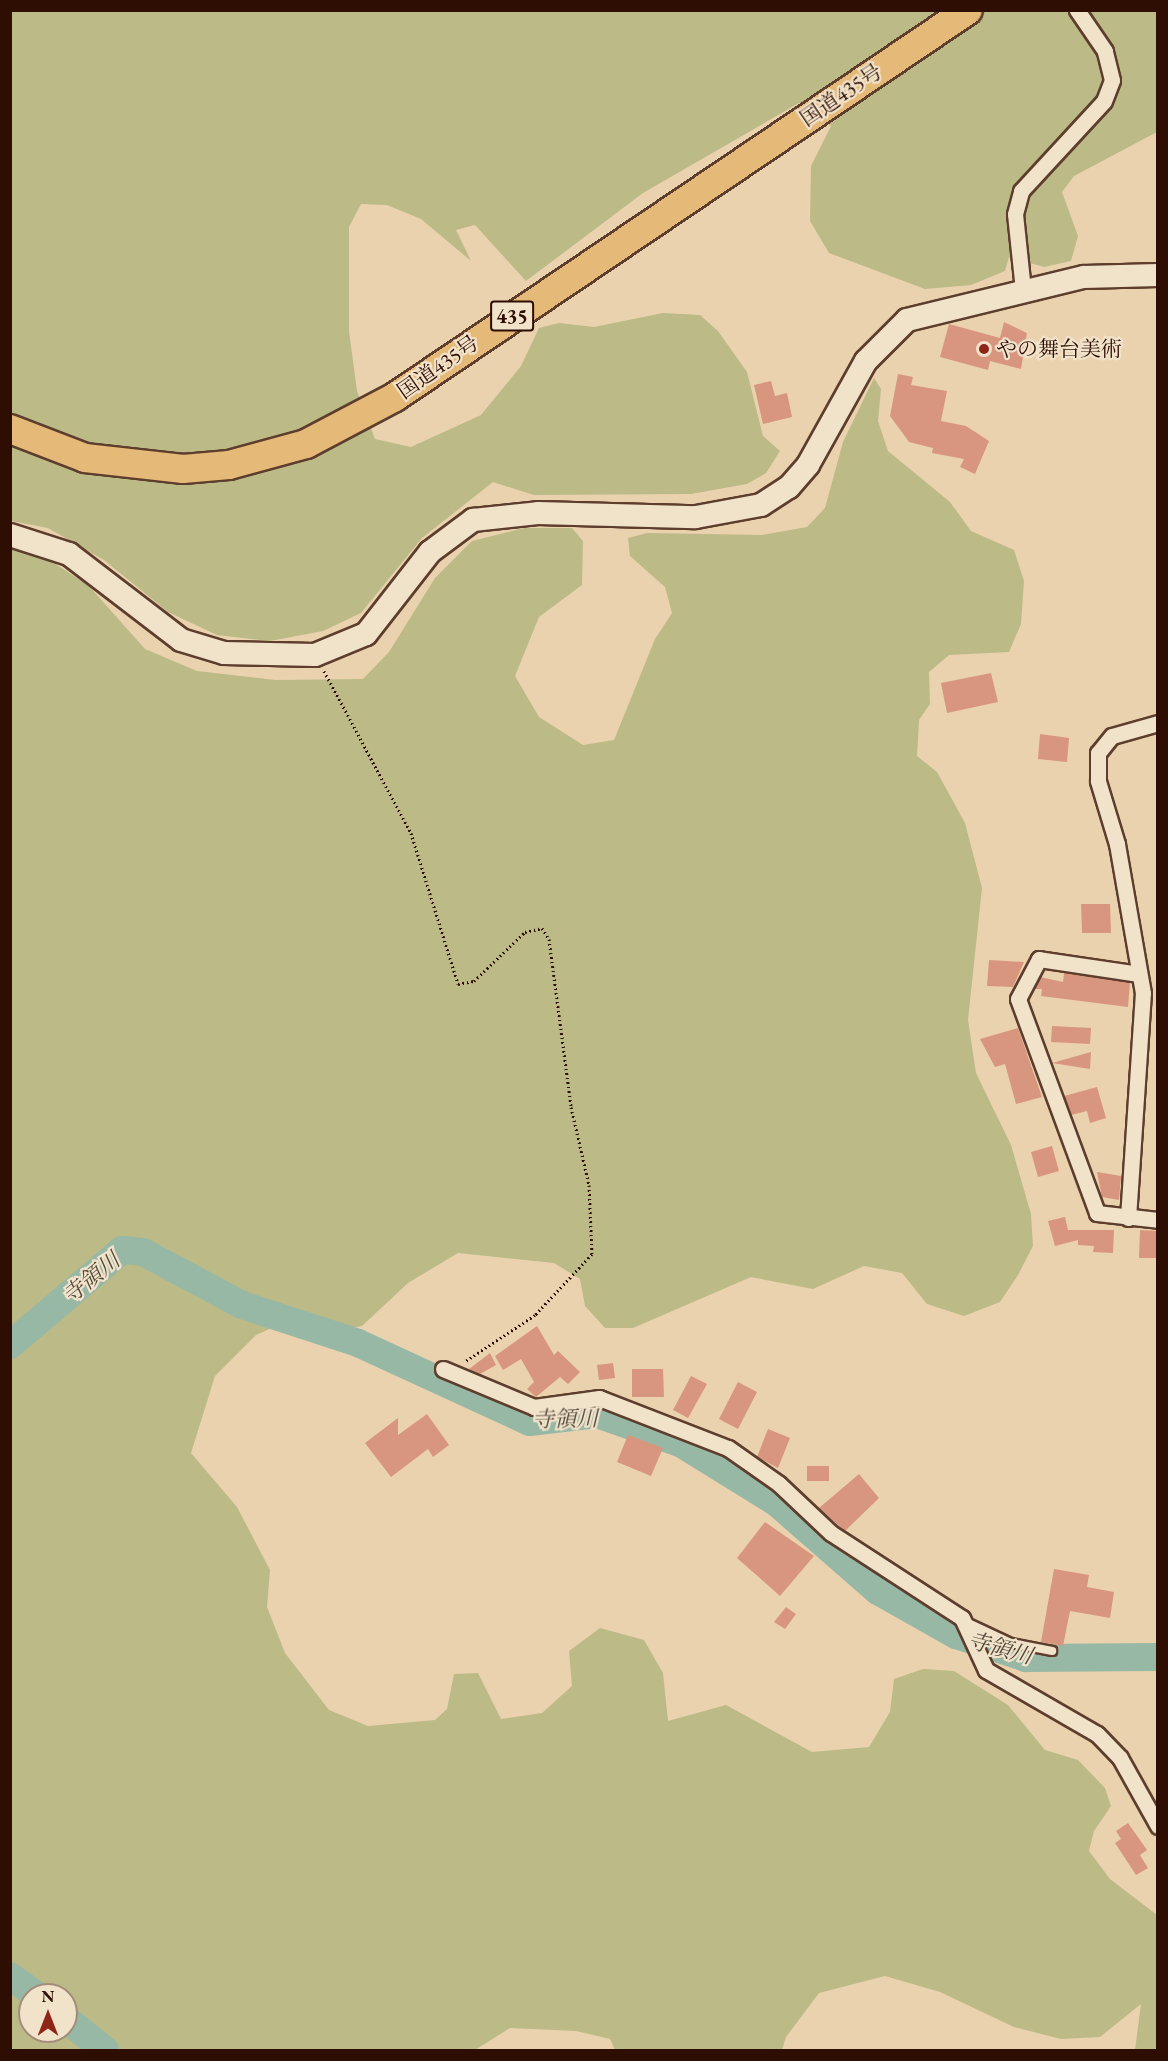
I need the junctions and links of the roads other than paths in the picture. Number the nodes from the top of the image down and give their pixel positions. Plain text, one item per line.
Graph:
1 (968, 10) edge
2 (1077, 10) edge
3 (1158, 275) edge
4 (1023, 290) junction
5 (10, 429) edge
6 (10, 535) edge
7 (1158, 723) edge
8 (1139, 974) junction
9 (1128, 1218) junction
10 (1158, 1220) edge
11 (448, 1371) road end
12 (964, 1622) junction
13 (1052, 1652) dead end
14 (1158, 1826) edge

1 - 5 highway, 国道435号 / 435
2 - 4 street
3 - 4 street
4 - 6 street
7 - 8 street
8 - 9 street
8 - 9 street
9 - 10 street
11 - 12 street
12 - 13 lane
12 - 14 street

